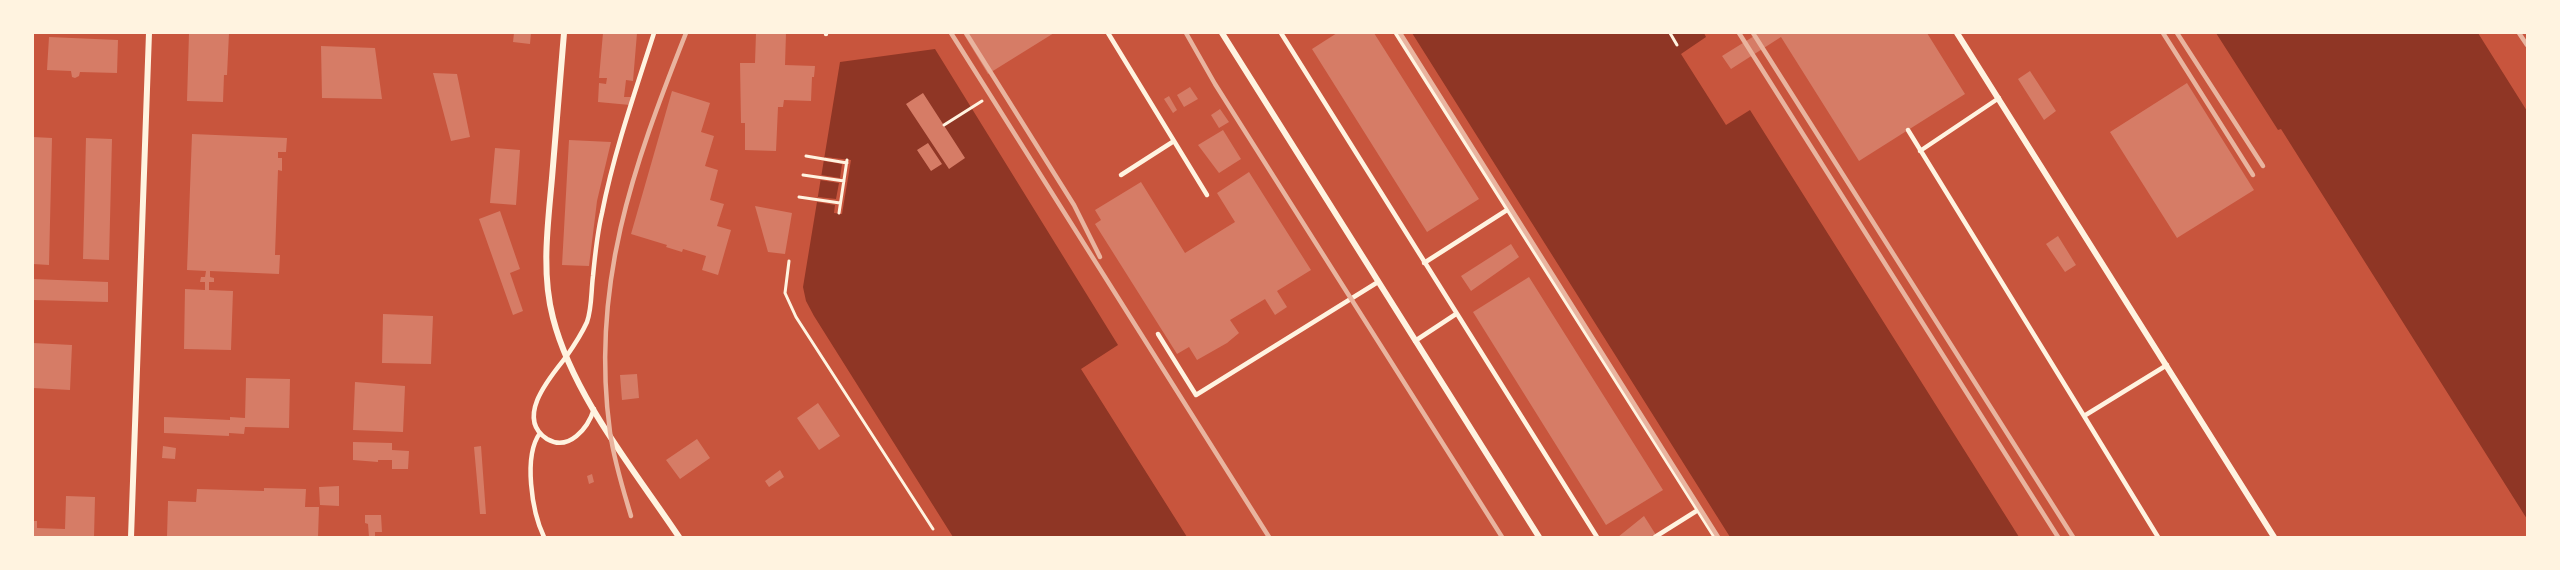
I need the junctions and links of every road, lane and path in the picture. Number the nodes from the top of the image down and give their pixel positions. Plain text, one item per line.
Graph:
1 (149, 33) edge
2 (564, 33) edge
3 (654, 33) edge
4 (1108, 33) edge
5 (1222, 33) edge
6 (1281, 33) edge
7 (1396, 33) edge
8 (1670, 33) edge
9 (1957, 33) edge
10 (1677, 45) dead end
11 (1999, 99) junction
12 (982, 101) dead end
13 (944, 125) dead end
14 (1908, 130) dead end
15 (1174, 141) junction
16 (1920, 151) junction
17 (806, 156) dead end
18 (803, 175) dead end
19 (1121, 175) dead end
20 (844, 181) junction
21 (1207, 195) dead end
22 (799, 197) dead end
23 (840, 203) junction
24 (1507, 210) junction
25 (839, 213) dead end
26 (789, 261) dead end
27 (1424, 263) junction
28 (1378, 282) junction
29 (1456, 314) junction
30 (1158, 334) dead end
31 (1415, 340) junction
32 (567, 356) junction
33 (2167, 365) junction
34 (594, 408) junction
35 (2084, 416) junction
36 (540, 433) junction
37 (1698, 510) junction
38 (933, 529) dead end
39 (131, 537) edge
40 (544, 537) edge
41 (679, 537) edge
42 (1539, 537) edge
43 (1597, 537) edge
44 (1655, 537) edge
45 (1715, 537) edge
46 (2158, 537) edge
47 (2274, 537) edge

1 - 39 street
2 - 32 street
3 - 32 lane
4 - 15 lane
5 - 28 street
6 - 27 lane
7 - 24 lane
8 - 10 path
9 - 11 street
11 - 16 lane
11 - 33 street
12 - 13 path
14 - 16 lane
15 - 19 lane
15 - 21 lane
16 - 35 lane
17 - 20 path
18 - 20 path
20 - 23 path
22 - 23 path
23 - 25 path
24 - 27 lane
24 - 37 lane
26 - 38 path
27 - 29 lane
28 - 30 lane
28 - 31 street
29 - 31 lane
29 - 43 lane
31 - 42 street
32 - 34 street
32 - 36 lane
33 - 35 lane
33 - 47 street
34 - 36 lane
34 - 41 street
35 - 46 lane
36 - 40 lane
37 - 44 lane
37 - 45 lane

